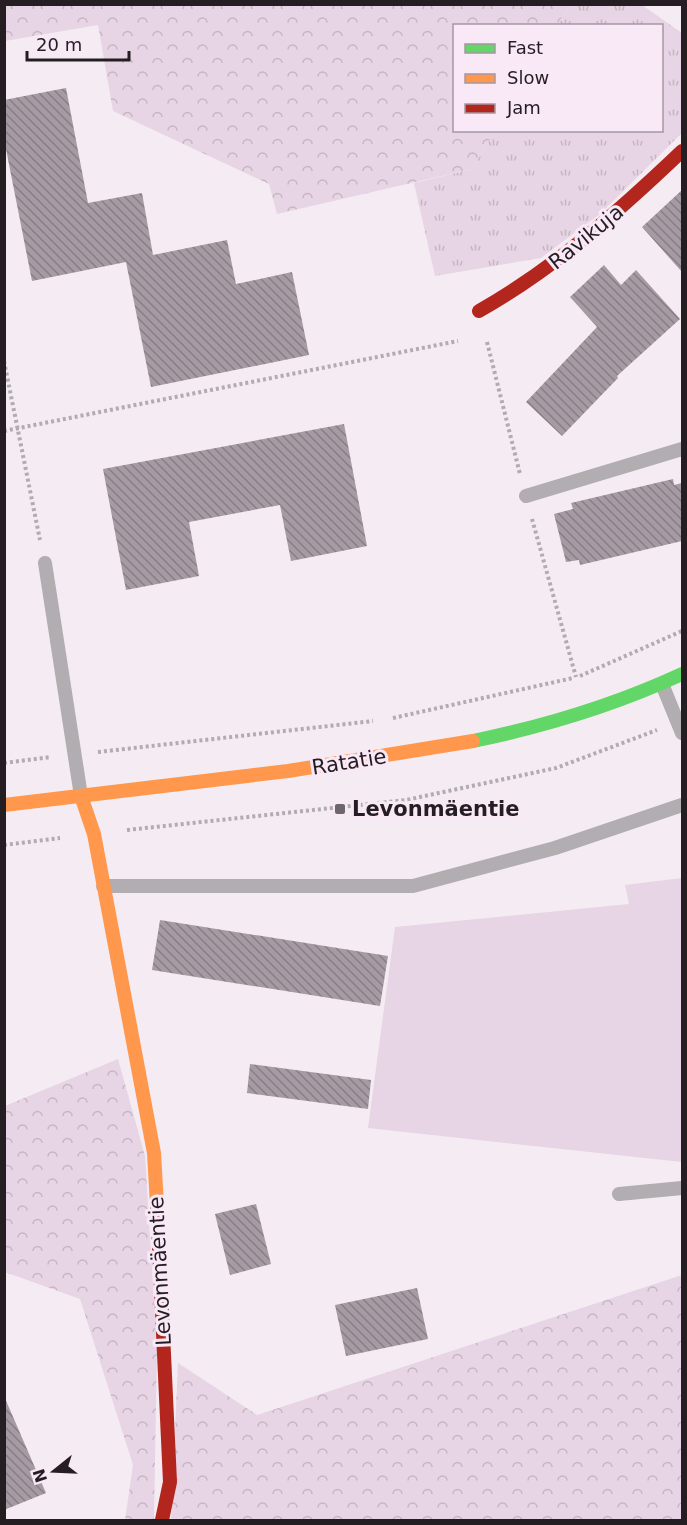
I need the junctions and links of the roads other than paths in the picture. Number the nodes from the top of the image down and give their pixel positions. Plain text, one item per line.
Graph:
1 (682, 151) edge
2 (479, 311) dead end
3 (682, 449) edge
4 (526, 496) dead end
5 (45, 563) road end
6 (682, 674) edge
7 (662, 684) junction
8 (682, 733) edge
9 (81, 796) junction
10 (4, 805) edge
11 (682, 805) edge
12 (103, 886) junction
13 (682, 1188) edge
14 (619, 1194) dead end
15 (162, 1521) edge

1 - 2 street, Ravikuja
3 - 4 lane
5 - 9 lane, Levonmäentie
6 - 7 street, Ratatie
7 - 8 lane
7 - 9 street, Ratatie
9 - 10 street, Ratatie
9 - 12 street, Levonmäentie
11 - 12 lane
12 - 15 street, Levonmäentie
13 - 14 lane

